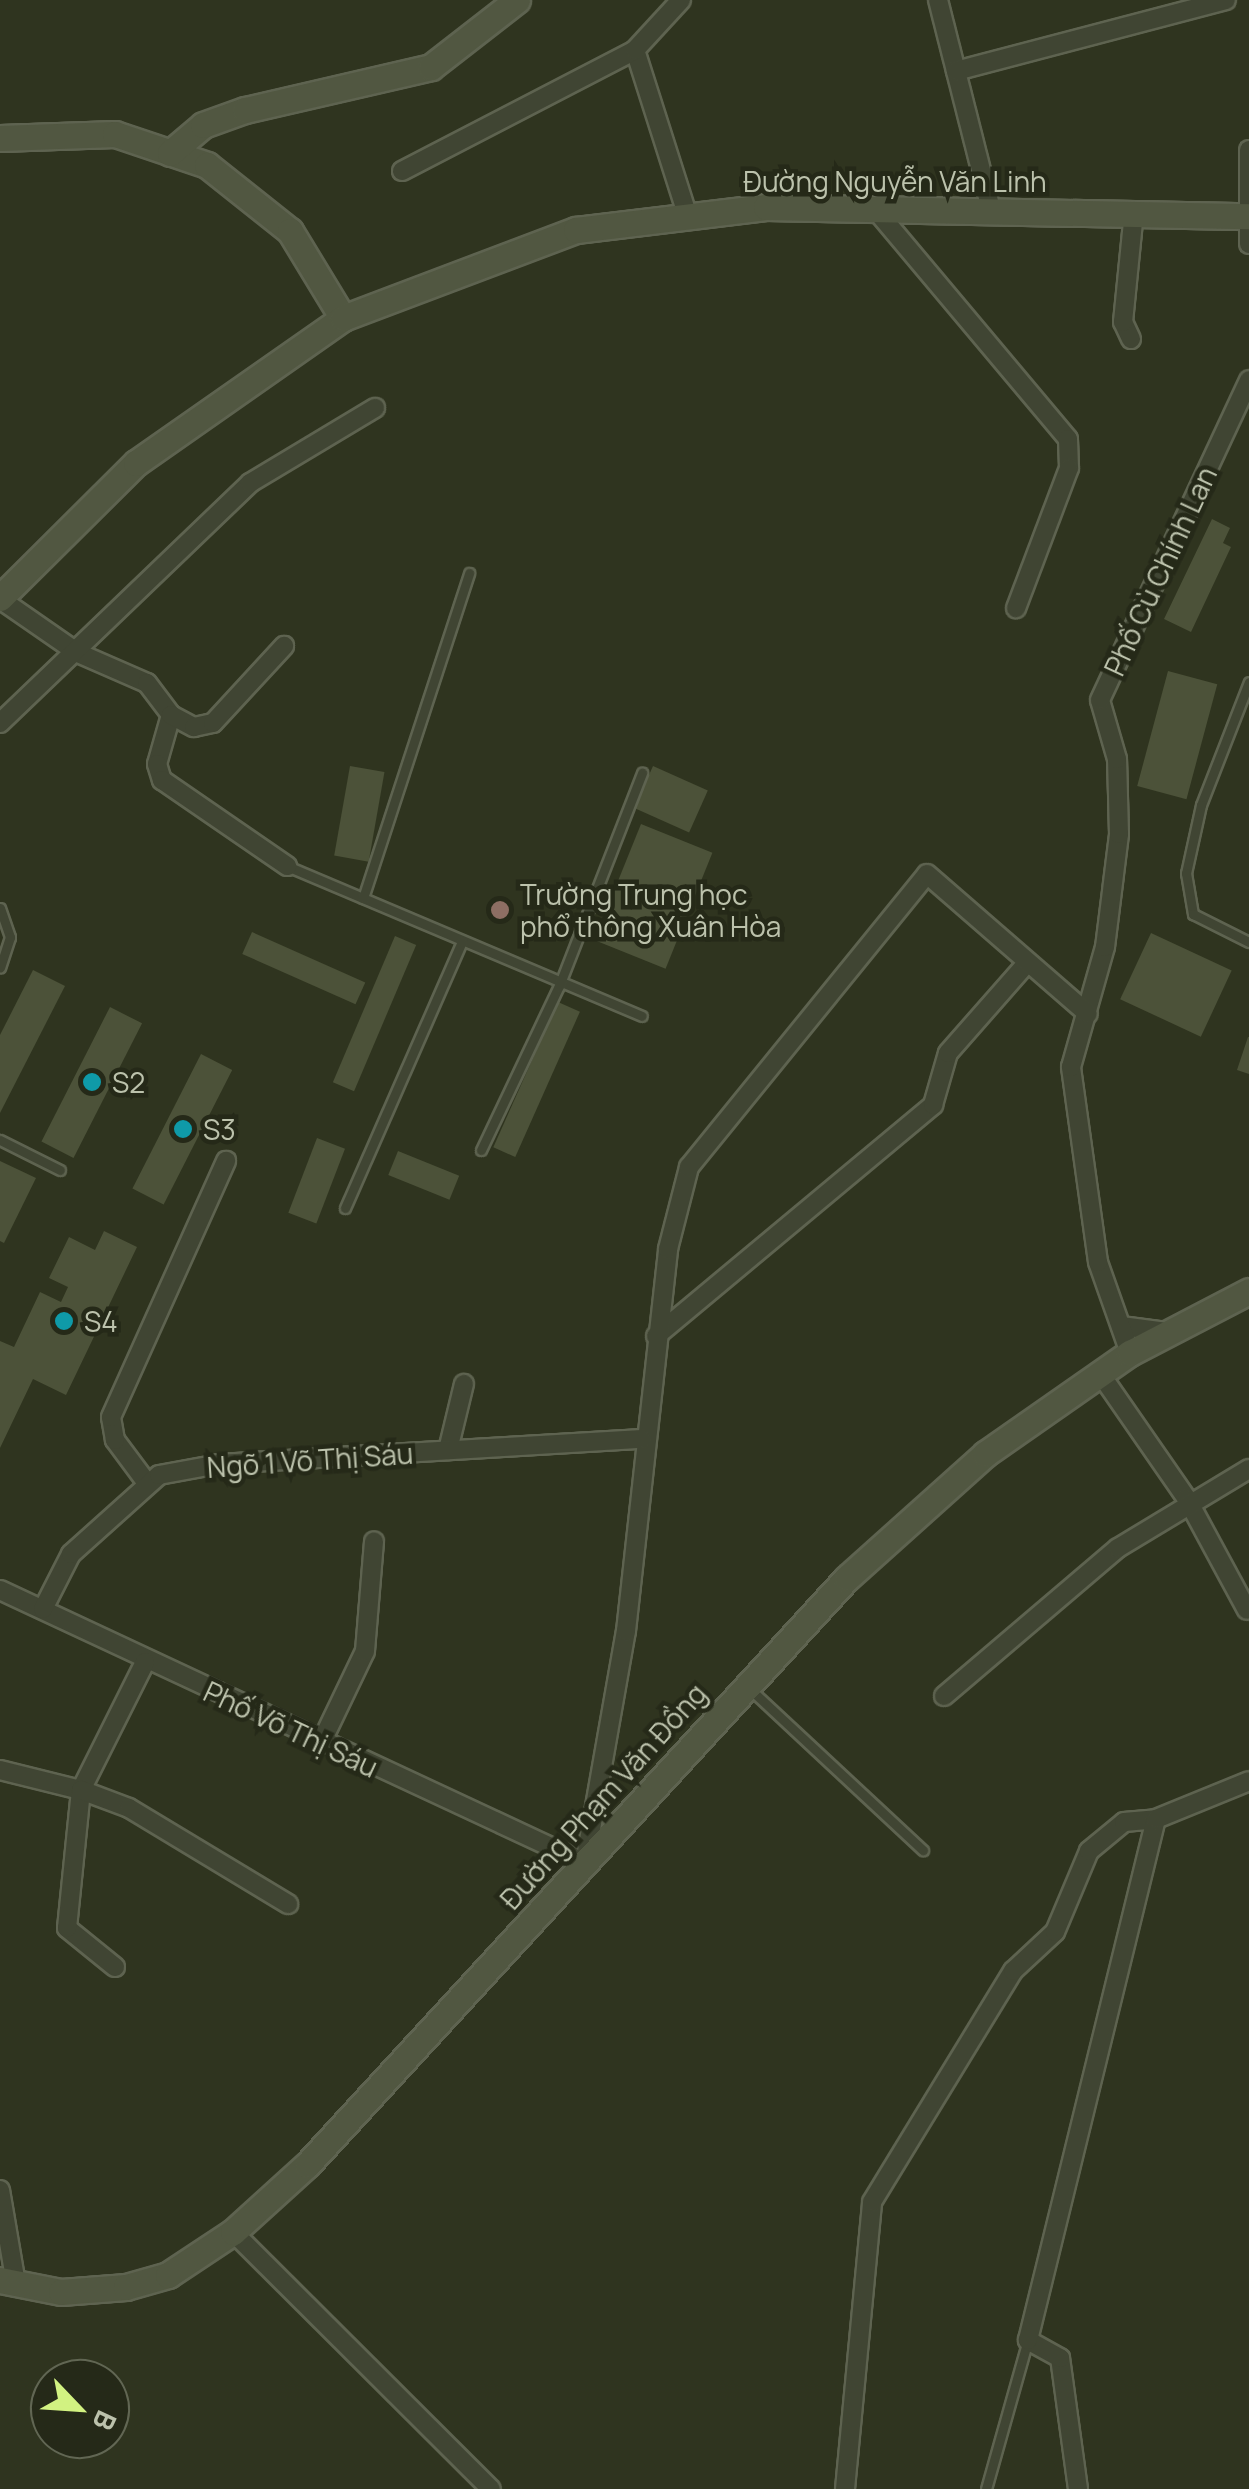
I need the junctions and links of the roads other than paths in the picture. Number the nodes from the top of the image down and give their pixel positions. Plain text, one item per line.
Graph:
1 (516, 0) edge
2 (682, 0) edge
3 (938, 0) edge
4 (1226, 0) edge
5 (635, 50) junction
6 (956, 72) junction
7 (0, 138) edge
8 (1249, 150) edge
9 (170, 153) junction
10 (402, 170) dead end
11 (875, 209) junction
12 (991, 210) junction
13 (1134, 212) junction
14 (688, 216) junction
15 (1246, 216) edge
16 (1249, 244) edge
17 (343, 318) junction
18 (1131, 339) dead end
19 (1249, 380) edge
20 (376, 408) dead end
21 (469, 572) dead end
22 (0, 598) edge
23 (1016, 608) dead end
24 (284, 646) dead end
25 (78, 652) junction
26 (1249, 682) edge
27 (171, 715) junction
28 (0, 723) edge
29 (642, 772) dead end
30 (287, 866) joint
31 (362, 898) junction
32 (0, 908) edge
33 (462, 942) junction
34 (1249, 942) edge
35 (1027, 963) junction
36 (0, 967) edge
37 (559, 986) junction
38 (1088, 1014) junction
39 (642, 1016) dead end
40 (0, 1140) edge
41 (481, 1150) dead end
42 (226, 1162) dead end
43 (60, 1170) dead end
44 (345, 1208) dead end
45 (1249, 1291) edge
46 (1120, 1326) junction
47 (1167, 1332) junction
48 (656, 1336) junction
49 (1130, 1353) junction
50 (1100, 1372) junction
51 (464, 1384) dead end
52 (641, 1439) junction
53 (448, 1450) junction
54 (1249, 1468) edge
55 (147, 1484) junction
56 (1187, 1498) junction
57 (374, 1541) dead end
58 (2, 1598) edge
59 (43, 1609) junction
60 (1247, 1610) edge
61 (145, 1662) junction
62 (743, 1682) junction
63 (944, 1696) dead end
64 (321, 1742) junction
65 (0, 1770) edge
66 (1249, 1781) edge
67 (81, 1790) junction
68 (1156, 1820) junction
69 (923, 1850) dead end
70 (585, 1863) junction
71 (288, 1904) dead end
72 (115, 1967) dead end
73 (0, 2190) edge
74 (233, 2232) junction
75 (8, 2282) edge
76 (1028, 2340) junction
77 (491, 2489) edge
78 (845, 2489) edge
79 (986, 2489) edge
80 (1078, 2489) edge

1 - 9 street
2 - 5 street
3 - 6 street
4 - 6 street
5 - 10 street
5 - 14 street
6 - 12 street
7 - 9 street
8 - 15 street
9 - 17 street
11 - 12 street, Đường Nguyễn Văn Linh
11 - 14 street, Đường Nguyễn Văn Linh
11 - 23 street
12 - 13 street, Đường Nguyễn Văn Linh
13 - 15 street, Đường Nguyễn Văn Linh
13 - 18 street
14 - 17 street, Đường Nguyễn Văn Linh
15 - 16 street
17 - 22 street, Đường Nguyễn Văn Linh
19 - 38 street, Phố Cù Chính Lan
20 - 25 street
21 - 31 lane
22 - 25 street
24 - 27 street
25 - 27 street
25 - 28 street
26 - 34 lane
27 - 30 street
29 - 37 lane
30 - 31 lane
31 - 33 lane
32 - 36 lane
33 - 37 lane
33 - 44 lane
35 - 38 street
35 - 48 street
35 - 48 street
37 - 39 lane
37 - 41 lane
38 - 46 street, Phố Cù Chính Lan
40 - 43 lane
42 - 55 street
45 - 47 street, Đường Phạm Văn Đồng
46 - 47 street
46 - 49 street, Phố Cù Chính Lan
47 - 49 street, Đường Phạm Văn Đồng
48 - 52 street
49 - 50 street, Đường Phạm Văn Đồng
50 - 56 street
50 - 62 street, Đường Phạm Văn Đồng
51 - 53 street
52 - 53 street, Ngõ 1 Võ Thị Sáu
52 - 70 street
53 - 55 street, Ngõ 1 Võ Thị Sáu
54 - 56 street
55 - 59 street, Ngõ 1 Võ Thị Sáu
56 - 60 street
56 - 63 street
57 - 64 street
58 - 59 street, Phố Võ Thị Sáu
59 - 61 street, Phố Võ Thị Sáu
61 - 64 street, Phố Võ Thị Sáu
61 - 67 street
62 - 69 lane
62 - 70 street, Đường Phạm Văn Đồng
64 - 70 street, Phố Võ Thị Sáu
65 - 67 street
66 - 68 street
67 - 71 street
67 - 72 street
68 - 76 street
68 - 78 street
70 - 74 street, Đường Phạm Văn Đồng
73 - 75 street
74 - 75 street, Đường Phạm Văn Đồng
74 - 77 street
76 - 79 lane
76 - 80 street

